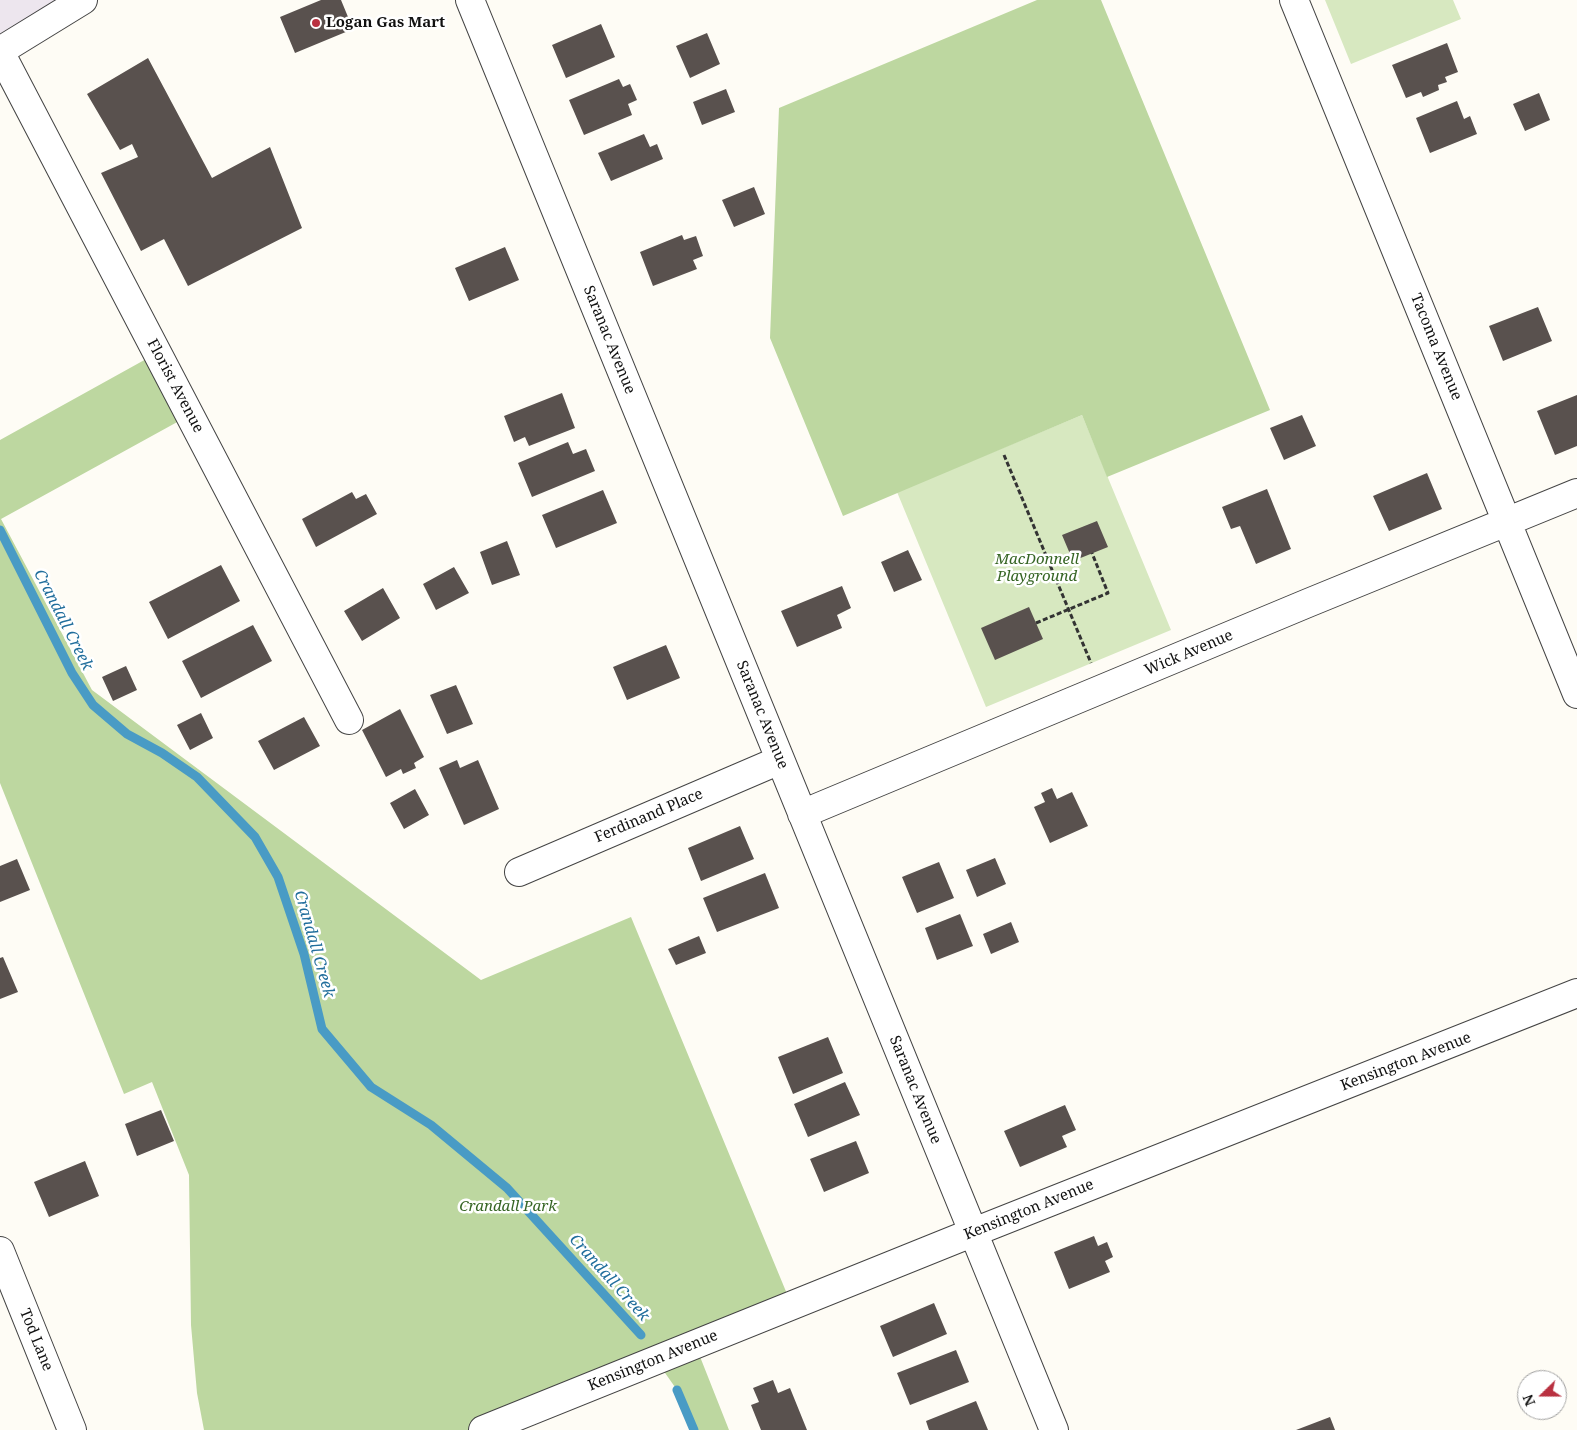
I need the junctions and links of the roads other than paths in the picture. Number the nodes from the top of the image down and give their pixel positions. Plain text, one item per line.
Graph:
1 (83, 0) edge
2 (470, 0) edge
3 (1294, 0) edge
4 (0, 51) edge
5 (1577, 493) edge
6 (1507, 521) junction
7 (1577, 694) edge
8 (349, 720) dead end
9 (780, 760) junction
10 (802, 814) junction
11 (518, 872) dead end
12 (1577, 994) edge
13 (974, 1232) junction
14 (0, 1250) edge
15 (72, 1430) edge
16 (482, 1430) edge
17 (1054, 1430) edge

1 - 4 street
2 - 9 street, Saranac Avenue
3 - 6 street, Tacoma Avenue
4 - 8 street, Florist Avenue
5 - 6 street, Wick Avenue
6 - 7 street, Tacoma Avenue
6 - 10 street, Wick Avenue
9 - 10 street, Saranac Avenue
9 - 11 street, Ferdinand Place
10 - 13 street, Saranac Avenue
12 - 13 street, Kensington Avenue
13 - 16 street, Kensington Avenue
13 - 17 street, Saranac Avenue
14 - 15 street, Tod Lane

